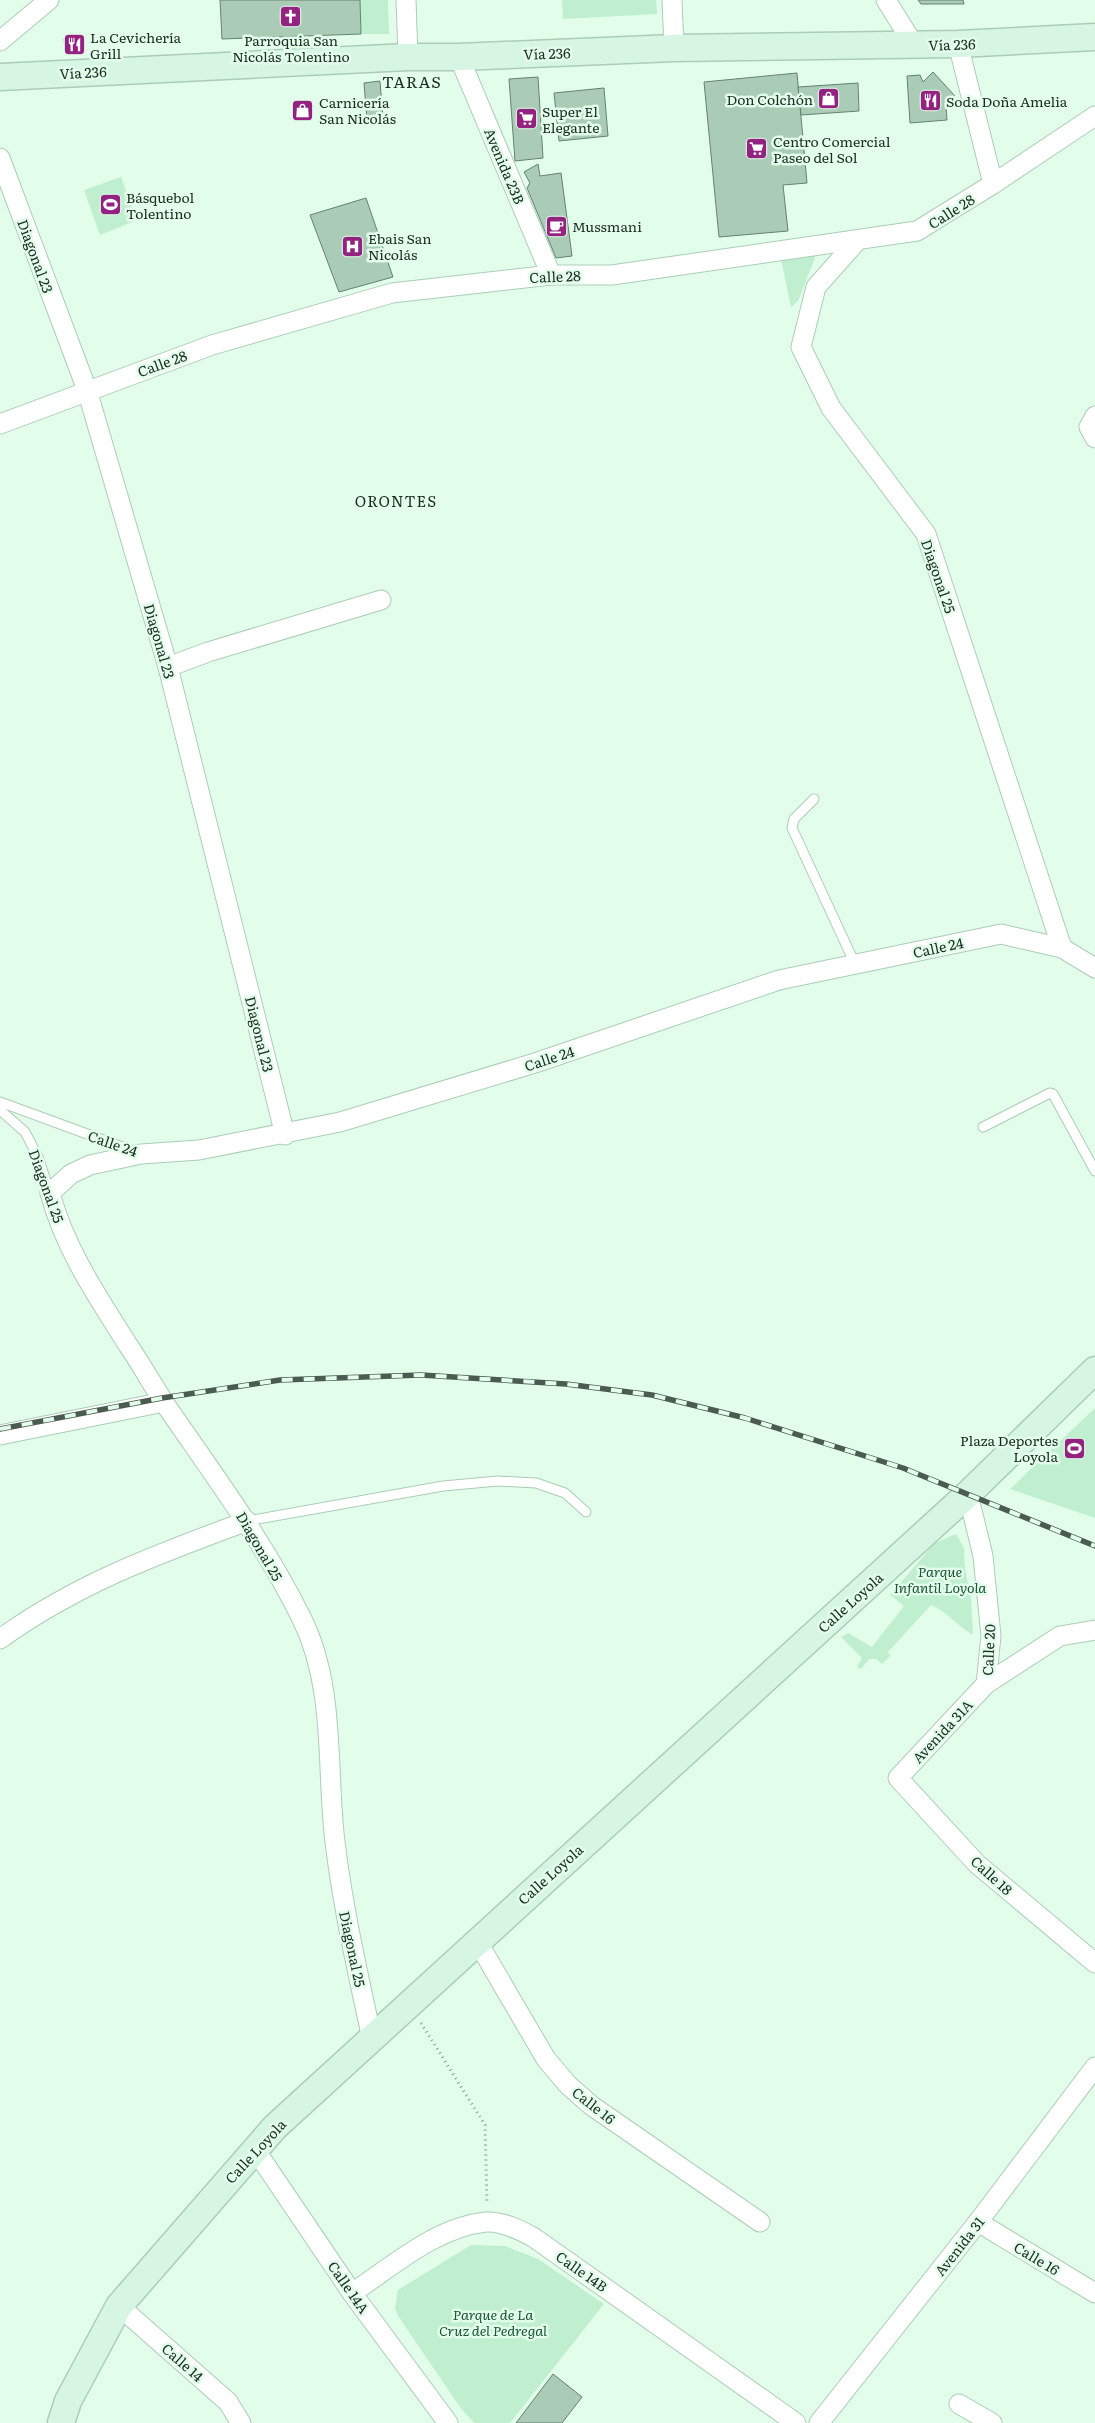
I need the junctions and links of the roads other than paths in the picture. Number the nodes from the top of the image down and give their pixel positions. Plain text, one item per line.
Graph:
1 (49, 0) edge
2 (406, 0) edge
3 (672, 0) edge
4 (886, 0) edge
5 (1095, 37) edge
6 (0, 41) edge
7 (958, 44) junction
8 (914, 45) junction
9 (674, 48) junction
10 (408, 57) junction
11 (459, 57) junction
12 (0, 77) edge
13 (1095, 116) edge
14 (0, 158) edge
15 (993, 184) junction
16 (857, 241) junction
17 (551, 275) junction
18 (87, 390) junction
19 (0, 424) edge
20 (381, 600) dead end
21 (168, 667) junction
22 (814, 799) dead end
23 (1062, 948) junction
24 (855, 964) junction
25 (1095, 968) edge
26 (0, 1102) edge
27 (0, 1110) edge
28 (984, 1127) dead end
29 (285, 1135) junction
30 (141, 1154) junction
31 (1095, 1170) edge
32 (50, 1193) junction
33 (1095, 1370) edge
34 (164, 1402) junction
35 (0, 1436) edge
36 (968, 1494) junction
37 (586, 1512) dead end
38 (247, 1521) junction
39 (1095, 1630) edge
40 (0, 1640) edge
41 (986, 1684) junction
42 (898, 1778) joint
43 (477, 1941) junction
44 (1095, 1963) edge
45 (372, 2039) junction
46 (1095, 2067) edge
47 (254, 2148) junction
48 (760, 2222) dead end
49 (978, 2222) junction
50 (352, 2293) junction
51 (1095, 2293) edge
52 (119, 2306) junction
53 (959, 2404) dead end
54 (61, 2423) edge
55 (241, 2423) edge
56 (448, 2423) edge
57 (796, 2423) edge
58 (820, 2423) edge
59 (992, 2423) edge

1 - 6 street
2 - 10 street
3 - 9 street
4 - 8 street
5 - 7 main road, Vía 236
7 - 8 main road, Vía 236
7 - 15 street
8 - 9 main road, Vía 236
9 - 11 main road, Vía 236
10 - 11 main road, Vía 236
10 - 12 main road, Vía 236
11 - 17 street, Avenida 23B
13 - 15 street, Calle 28
14 - 18 street, Diagonal 23
15 - 16 street, Calle 28
16 - 17 street, Calle 28
16 - 23 street, Diagonal 25
17 - 18 street, Calle 28
18 - 19 street, Calle 28
18 - 21 street, Diagonal 23
20 - 21 street
21 - 29 street, Diagonal 23
22 - 24 lane
23 - 24 street, Calle 24
23 - 25 street, Calle 24
24 - 29 street, Calle 24
26 - 30 lane, Calle 24
27 - 32 lane, Diagonal 25
28 - 31 lane
29 - 30 street, Calle 24
30 - 32 street
32 - 34 street, Diagonal 25
33 - 36 main road, Calle Loyola
34 - 35 street
34 - 38 street, Diagonal 25
36 - 41 street, Calle 20
36 - 43 main road, Calle Loyola
37 - 38 lane
38 - 40 street
38 - 45 street, Diagonal 25
39 - 41 street, Calle 20
41 - 42 street, Avenida 31A
42 - 44 street, Calle 18
43 - 45 main road, Calle Loyola
43 - 48 street, Calle 16
45 - 47 main road, Calle Loyola
46 - 49 street, Avenida 31
47 - 50 street, Calle 14A
47 - 52 main road, Calle Loyola
49 - 51 street, Calle 16
49 - 58 street, Avenida 31
50 - 56 street, Calle 14A
50 - 57 street, Calle 14B
52 - 54 main road, Calle Loyola
52 - 55 street, Calle 14
53 - 59 street

